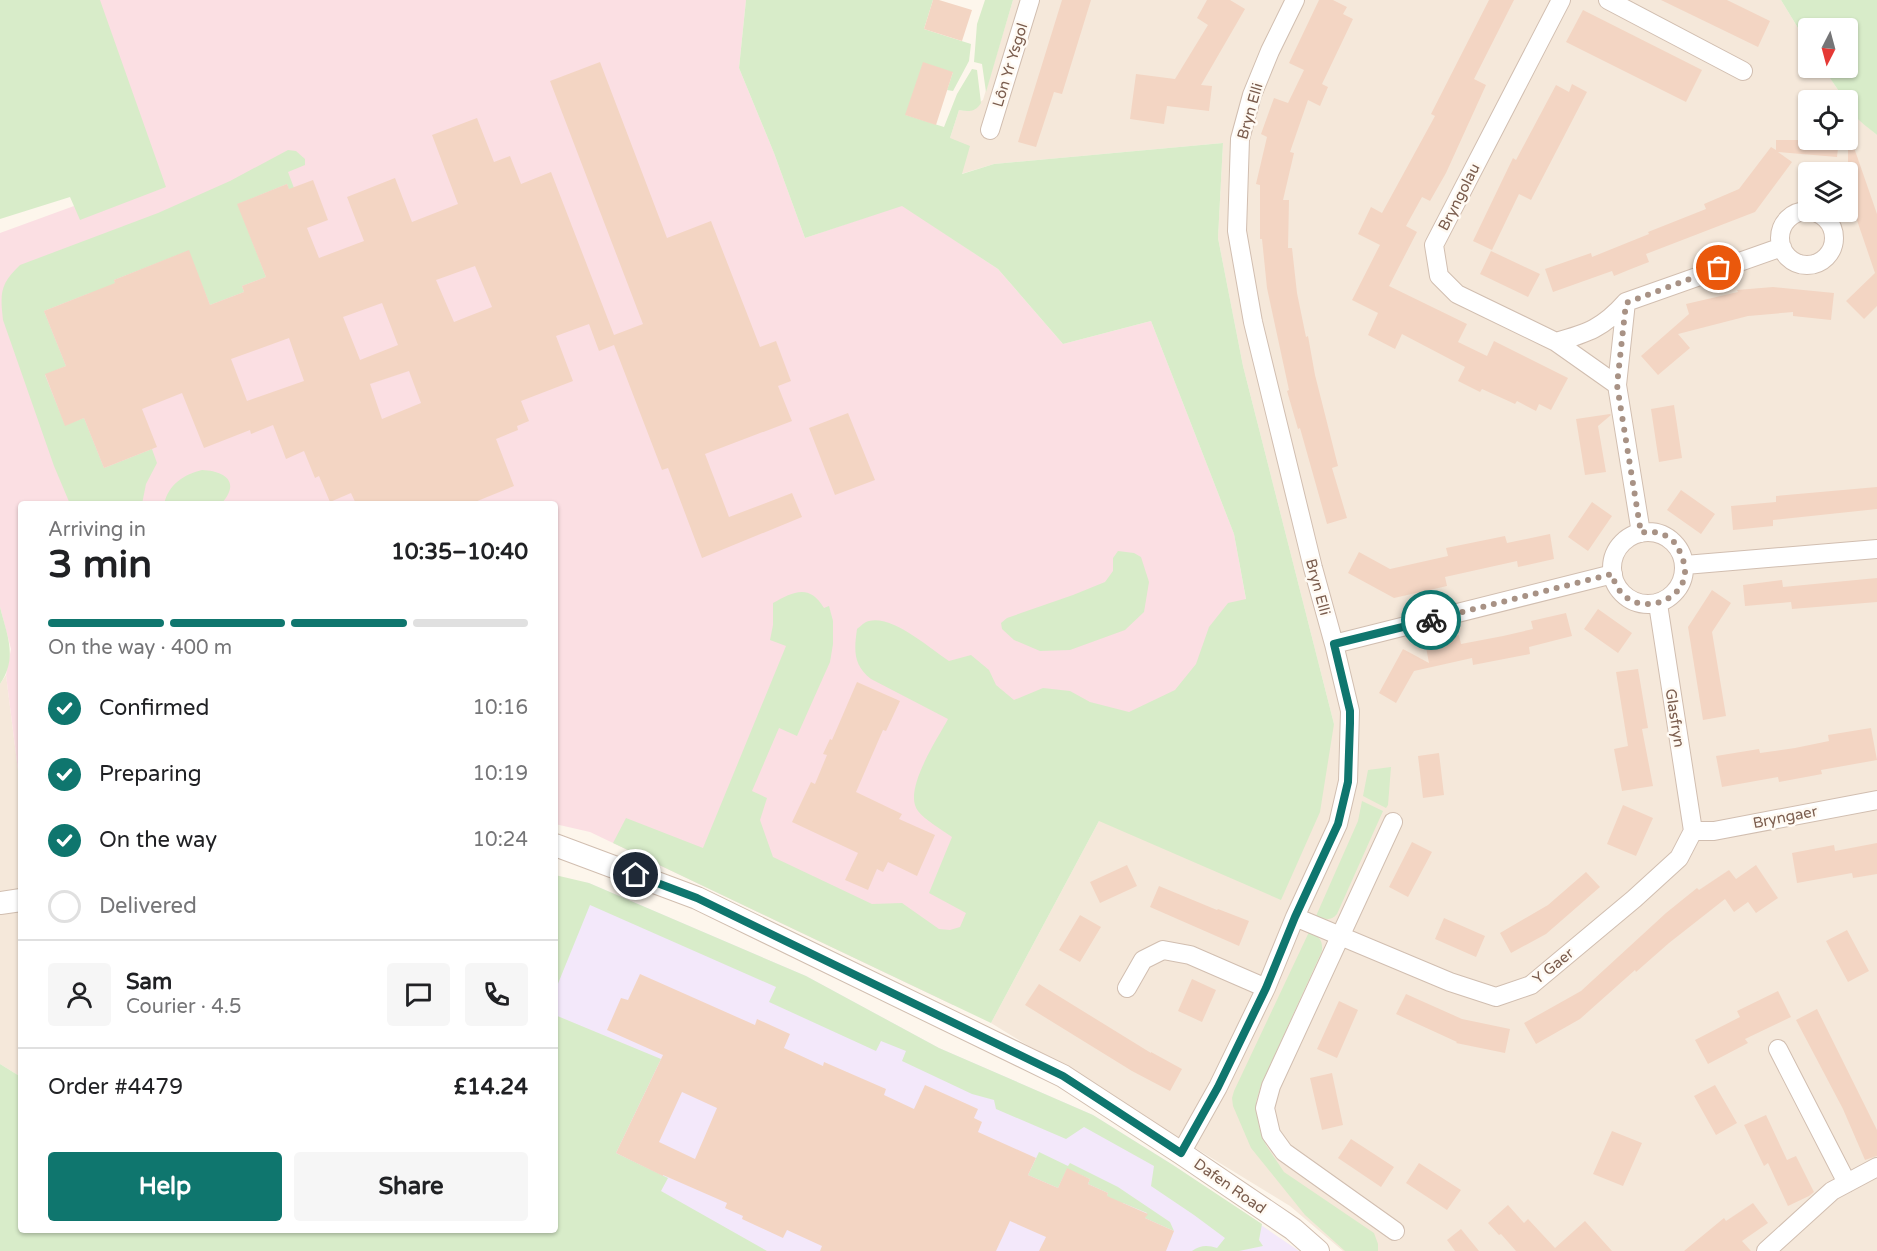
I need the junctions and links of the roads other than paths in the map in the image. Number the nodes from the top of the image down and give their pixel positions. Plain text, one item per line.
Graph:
1 (1030, 0) edge
2 (1295, 0) edge
3 (1561, 0) edge
4 (1608, 0) edge
5 (1743, 71) dead end
6 (990, 130) dead end
7 (1782, 247) dead end
8 (1626, 303) junction
9 (1556, 342) junction
10 (1617, 385) junction
11 (1641, 533) junction
12 (1877, 549) edge
13 (1685, 565) junction
14 (1612, 574) junction
15 (1658, 604) junction
16 (1334, 644) junction
17 (1877, 800) edge
18 (1393, 822) dead end
19 (1693, 831) junction
20 (558, 845) edge
21 (1295, 917) junction
22 (1341, 936) junction
23 (1127, 988) dead end
24 (1266, 988) junction
25 (1778, 1049) dead end
26 (1181, 1153) junction
27 (1877, 1167) edge
28 (1847, 1183) junction
29 (1395, 1231) dead end
30 (1318, 1251) edge
31 (1766, 1251) edge

1 - 6 street, Lôn Yr Ysgol
2 - 16 street, Bryn Elli
3 - 9 street, Bryngolau
4 - 5 street
7 - 8 street
8 - 9 street
8 - 10 street
9 - 10 street, Bryngolau
10 - 11 street
11 - 13 street
11 - 14 street
12 - 13 street
13 - 15 street
14 - 15 street
14 - 16 street
15 - 19 street, Glasfryn
16 - 21 street, Bryn Elli
17 - 19 street, Bryngaer
18 - 22 street
19 - 22 street, Y Gaer
20 - 26 street, Dafen Road
21 - 22 street, Y Gaer
21 - 24 street, Bryn Elli
22 - 29 street
23 - 24 street
24 - 26 street, Bryn Elli
25 - 28 street
26 - 30 street, Dafen Road
27 - 28 street
28 - 31 street

